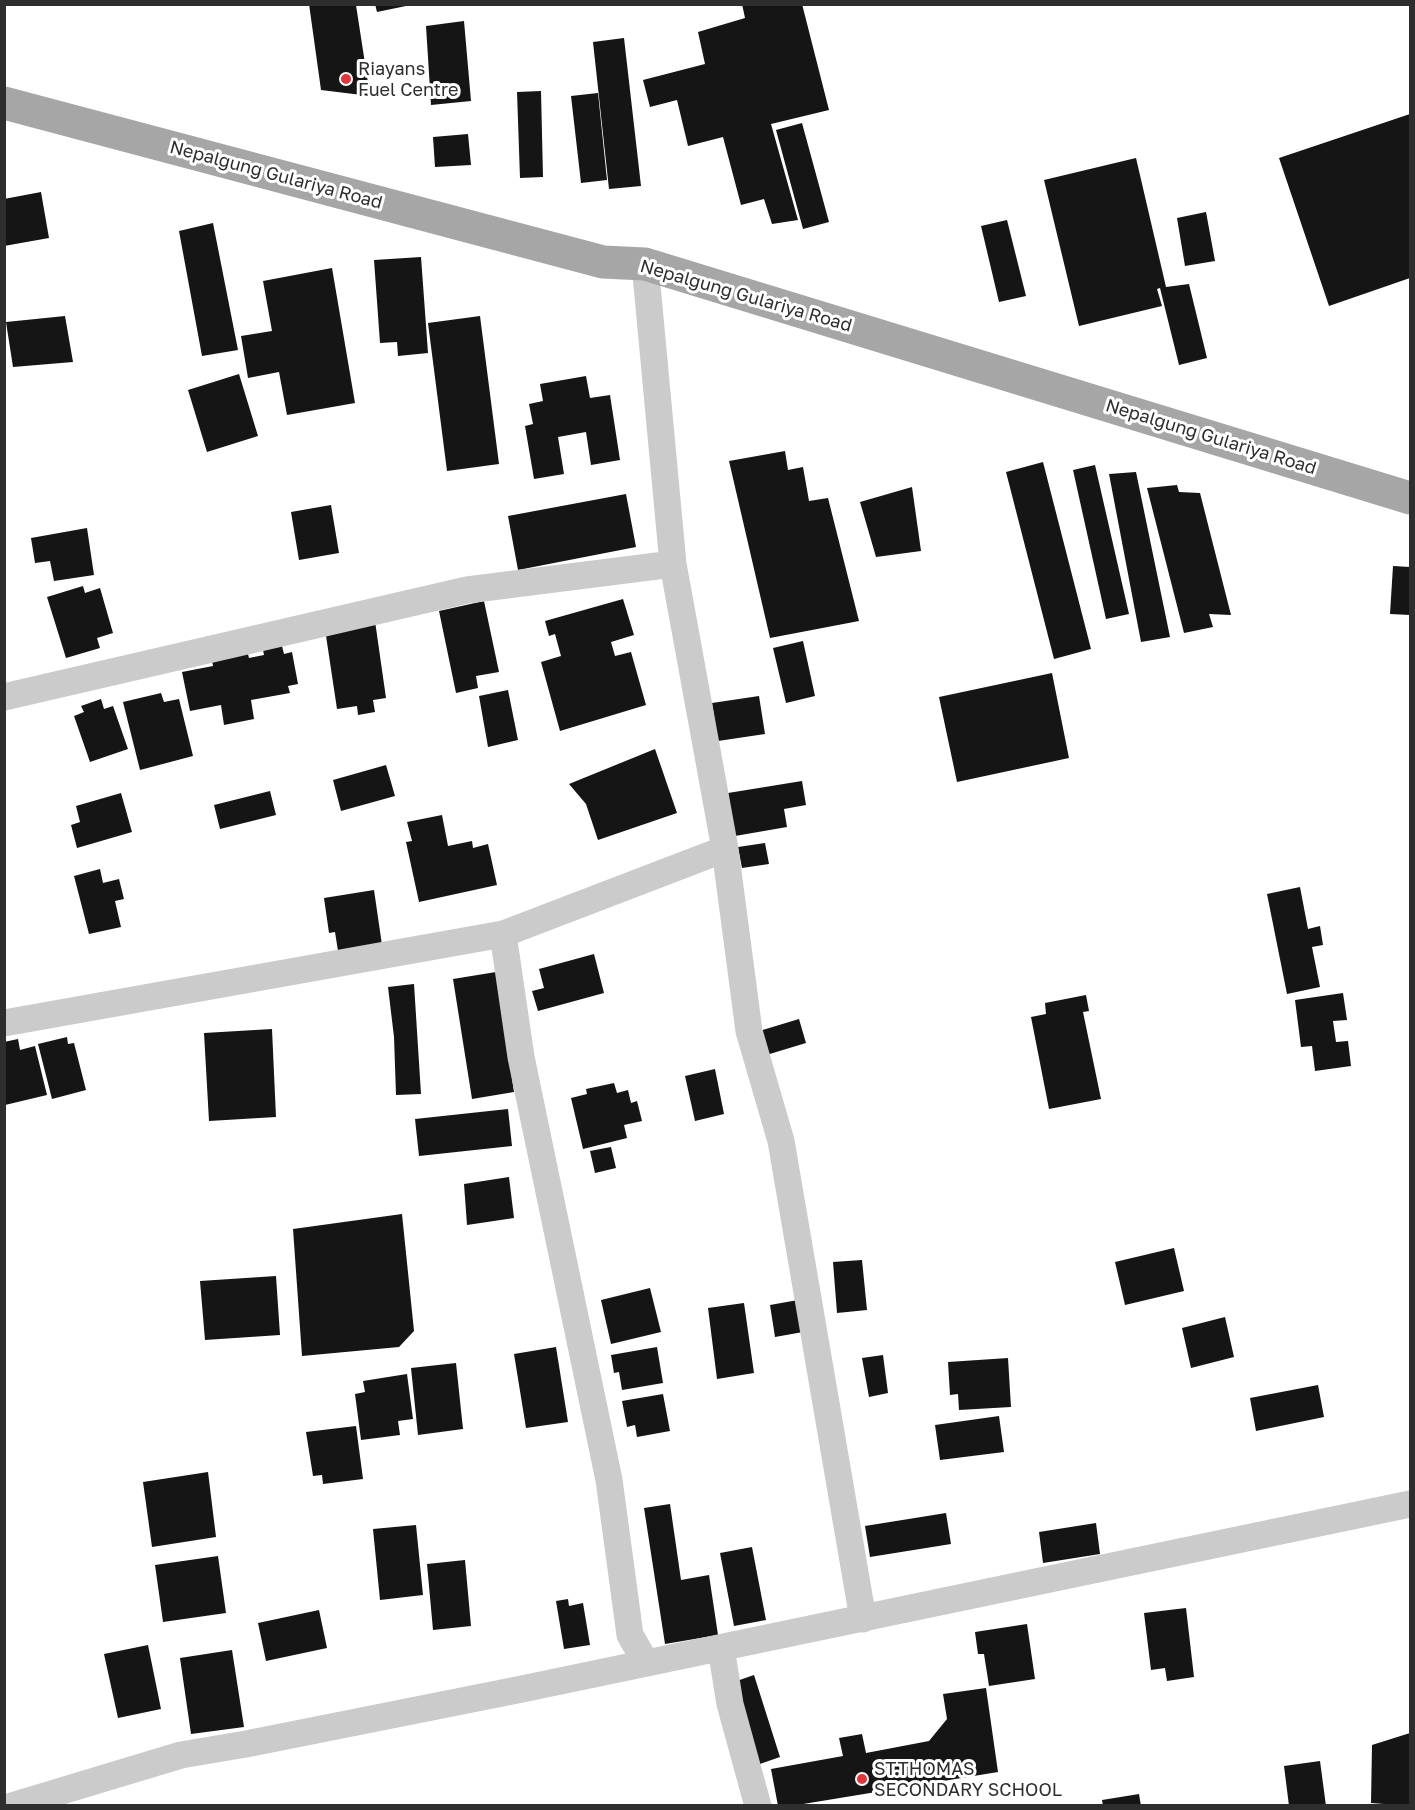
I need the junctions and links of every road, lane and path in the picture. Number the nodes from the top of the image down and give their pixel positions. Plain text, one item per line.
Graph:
1 (4, 103) edge
2 (645, 264) junction
3 (1410, 498) edge
4 (673, 564) junction
5 (4, 697) edge
6 (725, 849) junction
7 (503, 934) junction
8 (4, 1023) edge
9 (1410, 1504) edge
10 (863, 1619) junction
11 (721, 1648) junction
12 (646, 1663) junction
13 (12, 1806) edge
14 (758, 1806) edge

1 - 2 main road, Nepalgung Gulariya Road
2 - 3 main road, Nepalgung Gulariya Road
2 - 4 street
4 - 5 street
4 - 6 street
6 - 7 street
6 - 10 street
7 - 8 street
7 - 12 street
9 - 10 street
10 - 11 street
11 - 12 street
11 - 14 street
12 - 13 street

